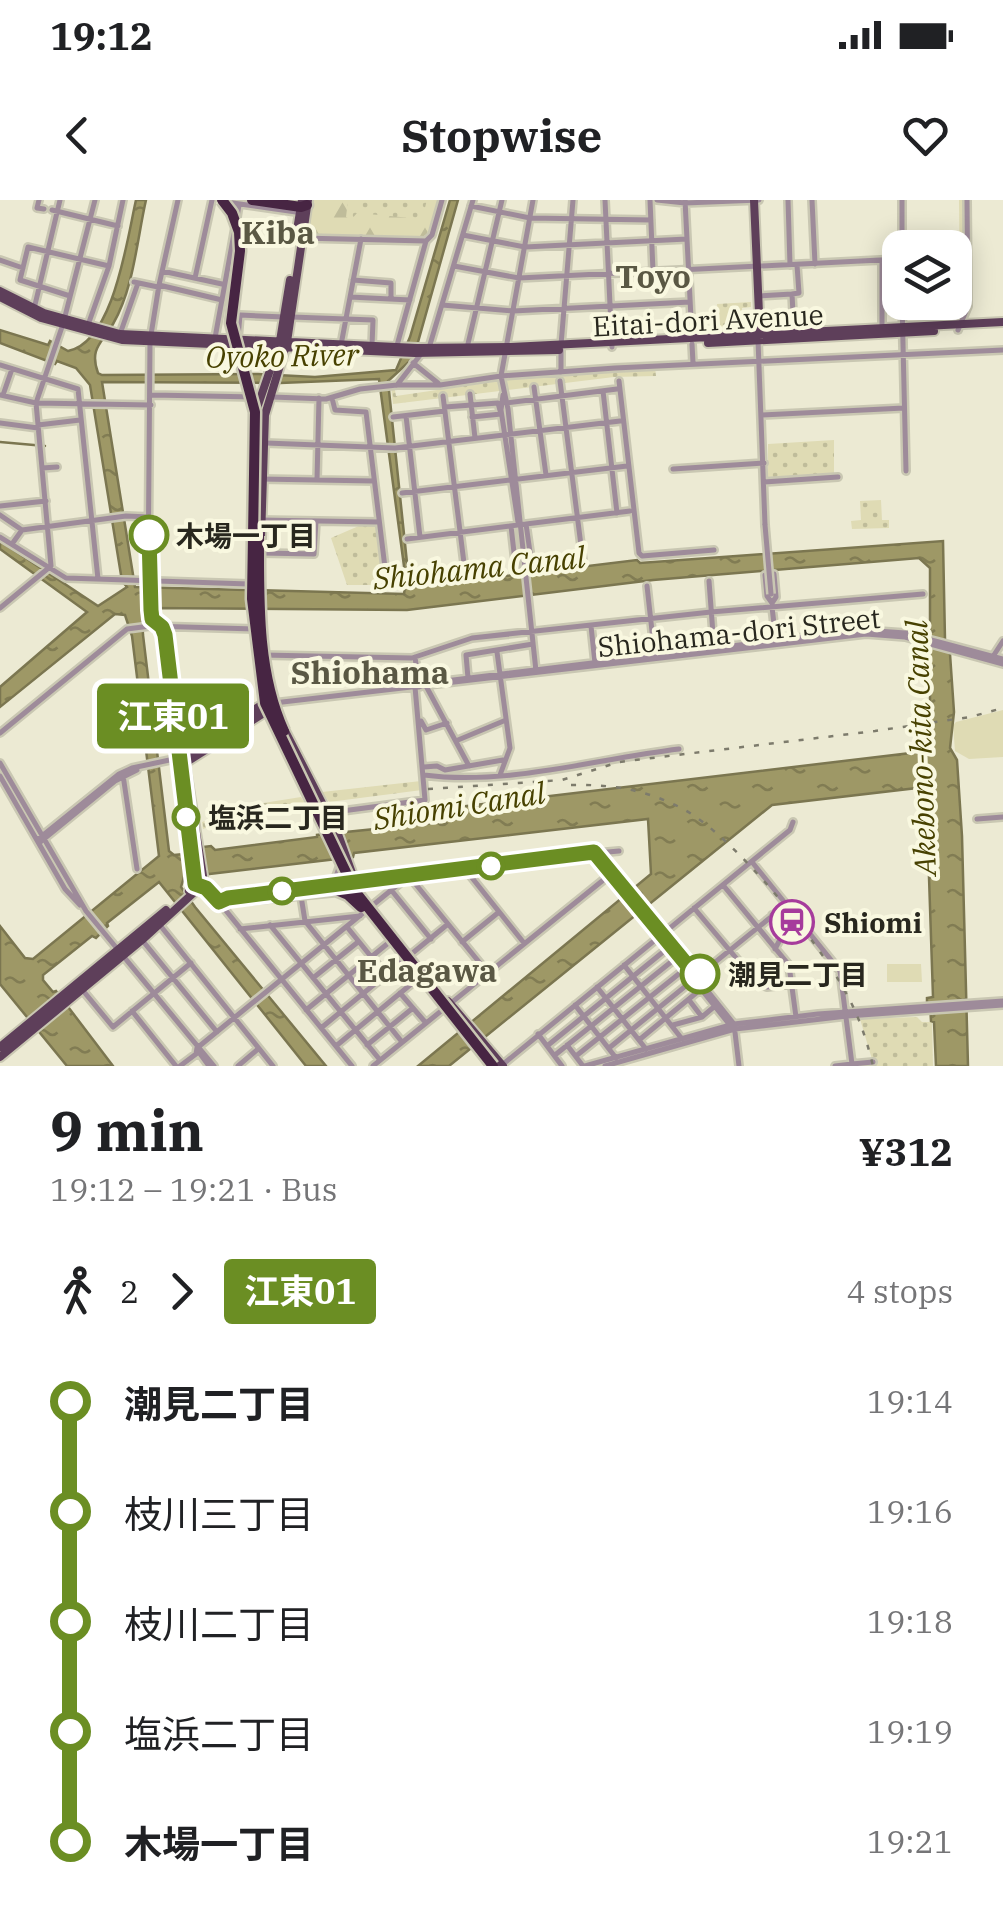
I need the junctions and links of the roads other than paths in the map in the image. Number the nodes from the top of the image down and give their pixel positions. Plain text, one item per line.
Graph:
1 (38, 200) edge
2 (60, 200) edge
3 (95, 200) edge
4 (123, 200) edge
5 (178, 200) edge
6 (212, 200) edge
7 (222, 200) edge
8 (442, 200) edge
9 (502, 200) edge
10 (534, 200) edge
11 (573, 200) edge
12 (606, 200) edge
13 (650, 200) edge
14 (657, 200) edge
15 (753, 200) edge
16 (788, 200) edge
17 (812, 200) edge
18 (902, 200) edge
19 (967, 200) edge
20 (302, 202) edge
21 (685, 202) edge
22 (255, 203) edge
23 (472, 203) edge
24 (240, 205) junction
25 (51, 210) junction
26 (499, 212) junction
27 (530, 218) junction
28 (571, 219) junction
29 (606, 219) junction
30 (90, 220) junction
31 (650, 220) junction
32 (118, 226) junction
33 (902, 230) edge
34 (462, 235) junction
35 (301, 238) junction
36 (687, 238) junction
37 (361, 240) junction
38 (426, 241) junction
39 (492, 241) junction
40 (651, 241) junction
41 (608, 243) junction
42 (569, 245) junction
43 (525, 247) junction
44 (49, 252) junction
45 (240, 256) junction
46 (0, 260) edge
47 (80, 260) junction
48 (882, 260) edge
49 (815, 264) junction
50 (794, 265) junction
51 (109, 266) junction
52 (454, 266) junction
53 (755, 266) junction
54 (23, 268) junction
55 (688, 270) junction
56 (162, 271) junction
57 (485, 272) junction
58 (653, 272) junction
59 (609, 274) junction
60 (566, 276) junction
61 (195, 278) junction
62 (519, 278) junction
63 (353, 280) junction
64 (223, 284) junction
65 (158, 286) junction
66 (40, 288) junction
67 (0, 294) edge
68 (792, 294) junction
69 (70, 296) junction
70 (759, 296) junction
71 (350, 297) junction
72 (391, 299) junction
73 (222, 300) junction
74 (410, 300) junction
75 (690, 302) junction
76 (442, 306) junction
77 (610, 307) junction
78 (476, 308) junction
79 (564, 308) junction
80 (34, 309) junction
81 (513, 311) junction
82 (287, 317) junction
83 (346, 320) junction
84 (882, 320) edge
85 (902, 320) edge
86 (63, 322) junction
87 (94, 324) junction
88 (1003, 325) edge
89 (959, 327) junction
90 (882, 328) junction
91 (902, 330) junction
92 (106, 333) junction
93 (794, 333) junction
94 (120, 334) junction
95 (758, 336) junction
96 (151, 338) junction
97 (214, 338) junction
98 (238, 339) junction
99 (692, 341) junction
100 (282, 345) junction
101 (612, 345) junction
102 (372, 346) junction
103 (340, 347) junction
104 (561, 347) junction
105 (467, 348) junction
106 (399, 350) junction
107 (506, 350) junction
108 (1003, 350) edge
109 (419, 353) junction
110 (902, 355) junction
111 (759, 360) junction
112 (693, 363) junction
113 (0, 365) edge
114 (12, 368) junction
115 (561, 372) junction
116 (500, 376) junction
117 (44, 378) junction
118 (560, 381) dead end
119 (619, 381) dead end
120 (394, 385) junction
121 (440, 385) junction
122 (534, 387) dead end
123 (617, 390) dead end
124 (265, 392) junction
125 (602, 392) junction
126 (470, 394) dead end
127 (503, 394) junction
128 (2, 395) edge
129 (152, 395) junction
130 (444, 396) dead end
131 (562, 397) junction
132 (319, 398) junction
133 (332, 398) junction
134 (536, 400) junction
135 (36, 403) junction
136 (506, 403) junction
137 (79, 404) junction
138 (471, 404) junction
139 (151, 405) junction
140 (904, 408) junction
141 (445, 409) junction
142 (501, 414) junction
143 (762, 415) junction
144 (406, 416) junction
145 (393, 417) dead end
146 (472, 417) junction
147 (81, 420) junction
148 (620, 420) dead end
149 (606, 422) junction
150 (0, 423) edge
151 (38, 426) junction
152 (566, 427) junction
153 (540, 430) junction
154 (507, 434) junction
155 (475, 438) junction
156 (449, 442) junction
157 (263, 443) junction
158 (318, 444) junction
159 (370, 445) junction
160 (409, 446) junction
161 (764, 463) junction
162 (628, 466) junction
163 (57, 467) dead end
164 (42, 468) junction
165 (611, 468) junction
166 (672, 469) dead end
167 (906, 471) dead end
168 (572, 472) junction
169 (546, 476) junction
170 (838, 477) dead end
171 (257, 479) junction
172 (317, 480) junction
173 (513, 480) junction
174 (374, 481) junction
175 (764, 482) junction
176 (454, 487) junction
177 (415, 492) junction
178 (402, 493) dead end
179 (46, 501) junction
180 (0, 506) edge
181 (630, 511) dead end
182 (617, 513) junction
183 (0, 515) edge
184 (149, 517) junction
185 (577, 518) junction
186 (256, 520) junction
187 (316, 521) junction
188 (92, 522) junction
189 (380, 522) junction
190 (519, 525) junction
191 (48, 526) junction
192 (22, 530) junction
193 (460, 532) junction
194 (0, 536) edge
195 (420, 537) junction
196 (407, 539) dead end
197 (12, 544) junction
198 (714, 550) dead end
199 (258, 554) junction
200 (531, 559) dead end
201 (583, 560) dead end
202 (49, 571) junction
203 (465, 572) dead end
204 (98, 578) junction
205 (708, 580) dead end
206 (148, 583) junction
207 (249, 584) junction
208 (387, 584) dead end
209 (647, 586) dead end
210 (923, 594) dead end
211 (772, 605) junction
212 (0, 608) edge
213 (712, 612) junction
214 (651, 618) junction
215 (590, 626) junction
216 (162, 627) junction
217 (252, 629) junction
218 (263, 629) junction
219 (531, 633) junction
220 (776, 642) junction
221 (1003, 642) edge
222 (533, 644) junction
223 (714, 650) junction
224 (497, 652) junction
225 (266, 654) junction
226 (254, 656) junction
227 (416, 657) junction
228 (655, 657) junction
229 (991, 658) junction
230 (1003, 662) edge
231 (595, 664) junction
232 (536, 672) junction
233 (500, 676) junction
234 (468, 678) junction
235 (421, 686) junction
236 (277, 704) junction
237 (264, 708) junction
238 (420, 718) junction
239 (506, 720) junction
240 (447, 723) junction
241 (0, 733) edge
242 (458, 741) junction
243 (679, 749) dead end
244 (182, 760) junction
245 (503, 760) junction
246 (0, 762) edge
247 (469, 766) junction
248 (424, 771) junction
249 (123, 774) junction
250 (500, 775) junction
251 (0, 776) edge
252 (12, 791) junction
253 (314, 791) junction
254 (1003, 817) edge
255 (977, 819) dead end
256 (328, 821) junction
257 (792, 822) dead end
258 (40, 839) junction
259 (619, 850) dead end
260 (597, 853) junction
261 (582, 854) junction
262 (752, 862) junction
263 (136, 868) dead end
264 (339, 868) junction
265 (465, 869) junction
266 (610, 874) junction
267 (405, 876) junction
268 (199, 881) junction
269 (351, 885) junction
270 (723, 885) junction
271 (392, 890) junction
272 (301, 892) junction
273 (219, 902) junction
274 (786, 904) junction
275 (174, 906) junction
276 (694, 908) junction
277 (366, 911) junction
278 (499, 912) junction
279 (772, 915) junction
280 (305, 920) junction
281 (159, 924) junction
282 (448, 924) junction
283 (270, 925) junction
284 (346, 926) junction
285 (758, 927) junction
286 (240, 928) junction
287 (660, 935) junction
288 (431, 939) junction
289 (142, 940) junction
290 (392, 940) junction
291 (359, 942) junction
292 (462, 942) junction
293 (524, 943) junction
294 (324, 945) junction
295 (668, 948) junction
296 (776, 949) junction
297 (729, 950) junction
298 (120, 953) junction
299 (371, 957) junction
300 (409, 957) junction
301 (676, 958) junction
302 (336, 960) junction
303 (301, 963) junction
304 (191, 964) junction
305 (624, 965) junction
306 (685, 969) junction
307 (488, 973) junction
308 (420, 974) junction
309 (386, 975) junction
310 (348, 976) junction
311 (633, 977) junction
312 (173, 978) junction
313 (314, 978) junction
314 (695, 978) junction
315 (282, 980) junction
316 (792, 984) junction
317 (80, 986) junction
318 (641, 986) junction
319 (597, 987) junction
320 (701, 989) junction
321 (400, 993) junction
322 (154, 994) junction
323 (326, 994) junction
324 (363, 994) junction
325 (650, 997) junction
326 (606, 998) junction
327 (689, 1000) junction
328 (1003, 1003) edge
329 (448, 1005) junction
330 (574, 1005) junction
331 (715, 1006) junction
332 (413, 1008) junction
333 (614, 1008) junction
334 (678, 1008) junction
335 (658, 1009) junction
336 (306, 1010) junction
337 (132, 1011) junction
338 (377, 1011) junction
339 (340, 1012) junction
340 (847, 1014) junction
341 (584, 1016) junction
342 (702, 1016) junction
343 (235, 1017) junction
344 (796, 1017) junction
345 (666, 1018) junction
346 (622, 1019) junction
347 (688, 1021) junction
348 (426, 1024) junction
349 (672, 1025) junction
350 (30, 1026) junction
351 (591, 1026) junction
352 (733, 1026) junction
353 (390, 1027) junction
354 (321, 1028) junction
355 (355, 1030) junction
356 (631, 1030) junction
357 (217, 1032) junction
358 (538, 1034) junction
359 (600, 1037) junction
360 (682, 1039) junction
361 (639, 1040) junction
362 (402, 1042) junction
363 (367, 1044) junction
364 (0, 1046) edge
365 (336, 1046) junction
366 (547, 1046) junction
367 (567, 1046) junction
368 (197, 1048) junction
369 (609, 1048) junction
370 (258, 1049) junction
371 (646, 1049) junction
372 (554, 1056) junction
373 (576, 1056) junction
374 (0, 1057) edge
375 (380, 1060) junction
376 (616, 1060) junction
377 (869, 1063) edge
378 (852, 1064) edge
379 (241, 1065) edge
380 (178, 1066) edge
381 (211, 1066) edge
382 (272, 1066) edge
383 (352, 1066) edge
384 (373, 1066) edge
385 (497, 1066) edge
386 (562, 1066) edge
387 (584, 1066) edge
388 (606, 1066) edge
389 (739, 1066) edge
390 (835, 1066) edge

1 - 25 street
2 - 25 street
3 - 30 street
4 - 32 street
5 - 56 street
6 - 61 street
7 - 24 street
7 - 45 highway, bridge
8 - 38 street
9 - 26 street
10 - 27 street
11 - 28 street
12 - 29 street
13 - 31 street
14 - 21 street
15 - 21 street
15 - 53 main road
16 - 50 street
17 - 49 street
18 - 33 street
19 - 89 street
20 - 22 highway
20 - 35 main road
20 - 82 main road
21 - 36 street
22 - 24 street
23 - 26 street
23 - 34 street
24 - 64 street
25 - 30 street
25 - 44 street
26 - 27 street
26 - 39 street
27 - 28 street
27 - 43 street
28 - 29 street
28 - 42 street
29 - 31 street
29 - 41 street
30 - 32 street
30 - 47 street
31 - 40 street
32 - 51 street
34 - 39 street
34 - 52 street
35 - 37 street
35 - 82 main road
36 - 40 street
36 - 55 street
37 - 38 street
37 - 63 street
38 - 74 street
39 - 43 street
39 - 57 street
40 - 41 street
40 - 58 street
41 - 42 street
41 - 59 street
42 - 43 street
42 - 60 street
43 - 62 street
44 - 47 street
44 - 54 street
44 - 66 street
45 - 253 highway, bridge
45 - 308 highway, bridge
46 - 54 street
47 - 51 street
47 - 69 street
48 - 49 street
49 - 50 street
50 - 53 street
50 - 68 street
51 - 87 street
52 - 57 street
52 - 76 street
53 - 55 street
53 - 70 main road
53 - 95 main road
54 - 66 street
55 - 58 street
55 - 75 street
56 - 61 street
56 - 65 street
57 - 62 street
57 - 78 street
58 - 59 street
59 - 60 street
59 - 77 street
60 - 62 street
60 - 79 street
61 - 64 street
62 - 81 street
63 - 71 street
63 - 72 street
64 - 73 street
65 - 73 street
65 - 94 street
65 - 96 street
66 - 69 street
66 - 80 street
67 - 80 main road
67 - 86 main road
68 - 70 street
68 - 93 street
69 - 86 street
70 - 95 main road
71 - 72 street
71 - 83 street
72 - 74 street
73 - 97 street
74 - 106 street
75 - 77 street
75 - 99 street
76 - 78 street
76 - 109 street
77 - 79 street
77 - 101 street
78 - 81 street
78 - 105 street
79 - 81 street
79 - 104 street
80 - 86 main road
81 - 107 street
82 - 83 street
82 - 98 street
82 - 100 main road
83 - 102 street
83 - 103 street
84 - 90 street
85 - 91 street
86 - 87 main road
86 - 117 street
87 - 92 main road
88 - 89 main road, Eitai-dori Avenue
89 - 91 main road, Eitai-dori Avenue
90 - 91 main road, Eitai-dori Avenue
90 - 93 main road, Eitai-dori Avenue
91 - 95 main road, Eitai-dori Avenue
91 - 110 street
92 - 94 main road
92 - 96 main road
93 - 95 main road, Eitai-dori Avenue
94 - 96 main road
95 - 99 main road, Eitai-dori Avenue
95 - 111 street
96 - 97 main road
96 - 100 main road
96 - 129 street
97 - 98 main road
98 - 100 main road
99 - 101 main road, Eitai-dori Avenue
99 - 112 street
100 - 103 main road
100 - 124 main road
101 - 104 main road, Eitai-dori Avenue
102 - 103 main road
102 - 106 main road
103 - 106 main road
104 - 107 main road, Eitai-dori Avenue
104 - 115 street
105 - 107 main road, Eitai-dori Avenue
105 - 109 main road, Eitai-dori Avenue
106 - 109 main road
107 - 109 main road, Eitai-dori Avenue
107 - 116 street
108 - 110 street
109 - 120 street
109 - 121 street
110 - 111 street
110 - 140 street
111 - 112 street
111 - 143 street
112 - 115 street
113 - 114 street
114 - 117 street
114 - 128 street
115 - 116 street
116 - 121 street
116 - 127 street
117 - 135 street
117 - 137 street
118 - 131 street
119 - 162 street
120 - 121 street
120 - 133 street
122 - 134 street
123 - 125 street
124 - 129 street
124 - 132 street
124 - 157 main road
124 - 171 main road
125 - 131 street
125 - 149 street
126 - 138 street
127 - 136 street
127 - 142 street
128 - 135 street
129 - 139 street
130 - 141 street
131 - 134 street
131 - 152 street
132 - 133 street
132 - 158 street
133 - 159 street
134 - 136 street
134 - 153 street
135 - 137 street
135 - 151 street
136 - 154 street
137 - 139 street
137 - 147 street
138 - 141 street
138 - 142 street
138 - 146 street
139 - 184 street
140 - 143 street
140 - 167 street
141 - 144 street
141 - 156 street
142 - 146 street
142 - 154 street
143 - 161 street
144 - 145 street
144 - 160 street
146 - 155 street
147 - 151 street
147 - 188 street
148 - 149 street
149 - 152 street
149 - 165 street
150 - 151 street
151 - 164 street
152 - 153 street
152 - 168 street
153 - 154 street
153 - 169 street
154 - 155 street
154 - 173 street
155 - 156 street
156 - 160 street
156 - 176 street
157 - 158 street
157 - 171 main road
158 - 159 street
158 - 172 street
159 - 160 street
159 - 174 street
160 - 177 street
161 - 166 street
161 - 175 street
162 - 165 street
162 - 198 street
163 - 164 street
164 - 179 street
165 - 168 street
165 - 182 street
168 - 169 street
168 - 185 street
169 - 173 street
170 - 175 street
171 - 172 street
171 - 186 main road
172 - 174 street
173 - 176 street
173 - 190 street
174 - 189 street
175 - 211 street, bridge
176 - 177 street
176 - 193 street
177 - 178 street
177 - 195 street
179 - 180 street
179 - 191 street
181 - 182 street
182 - 185 street
183 - 192 street
184 - 188 street
184 - 206 street
185 - 190 street
185 - 201 street
186 - 187 street
186 - 199 highway
186 - 207 main road
187 - 189 street
187 - 199 street
188 - 191 street
188 - 204 street
189 - 208 street
190 - 193 street
190 - 200 street
190 - 219 street
191 - 192 street
191 - 202 street
192 - 197 street
193 - 195 street
193 - 203 street
194 - 197 street
195 - 196 street
197 - 202 street
199 - 218 main road, bridge
199 - 253 highway, bridge
202 - 204 street
202 - 212 street
204 - 206 street
205 - 213 street
206 - 207 street
206 - 216 street
207 - 217 main road, bridge
209 - 214 street
210 - 211 street
211 - 211 street
211 - 213 street
211 - 220 street
213 - 214 street
213 - 223 street
214 - 215 street
214 - 228 street
215 - 219 street
215 - 231 street
216 - 217 street
216 - 241 street
216 - 244 street
217 - 218 street
217 - 226 main road
218 - 225 main road
219 - 222 street
219 - 227 street
220 - 223 street, Shiohama-dori Street
220 - 229 street, Shiohama-dori Street
221 - 229 street
222 - 224 street
222 - 232 street
223 - 228 street, Shiohama-dori Street
224 - 233 street
224 - 234 street
225 - 226 street
225 - 227 street
225 - 236 main road
226 - 237 main road
227 - 235 street
228 - 231 street, Shiohama-dori Street
229 - 230 street
231 - 232 street, Shiohama-dori Street
232 - 233 street, Shiohama-dori Street
233 - 234 street
233 - 235 street
233 - 239 street
234 - 235 street
235 - 236 street
235 - 238 street
235 - 240 street
236 - 237 main road
236 - 256 main road
237 - 244 main road
237 - 256 main road
238 - 240 street
238 - 248 street
239 - 242 street
239 - 245 street
240 - 242 street
242 - 247 street
243 - 250 street
244 - 249 street
244 - 268 main road
245 - 247 street
245 - 250 street
246 - 252 street
247 - 248 street
248 - 250 street
248 - 256 street
249 - 258 street
249 - 263 street
251 - 252 street
252 - 258 street
253 - 385 highway, bridge
254 - 255 street
256 - 264 main road, bridge
256 - 269 main road
257 - 262 street
258 - 298 street
259 - 260 street
260 - 261 street
260 - 266 street
261 - 265 street
261 - 266 street
262 - 270 street
262 - 274 street
264 - 269 main road
264 - 272 street
265 - 267 street
265 - 278 street
266 - 287 street
266 - 293 street
267 - 269 street
267 - 271 street
267 - 282 street
268 - 273 street
268 - 275 main road
269 - 272 street
269 - 277 main road
270 - 276 street
270 - 285 street
271 - 277 street
271 - 288 street
272 - 273 street
272 - 280 street
273 - 286 street
273 - 308 highway, bridge
274 - 279 street
274 - 340 street
275 - 281 main road
275 - 298 main road
276 - 287 street
276 - 297 street
277 - 280 street
277 - 284 street
277 - 290 main road
277 - 300 main road
278 - 292 street
278 - 293 street
279 - 285 street
279 - 296 street
280 - 283 street
280 - 294 street
281 - 289 main road
281 - 304 street
282 - 288 street
282 - 292 street
283 - 286 street
283 - 303 street
284 - 291 street
284 - 294 street
285 - 296 street
285 - 297 street
286 - 315 street
287 - 295 street
287 - 305 street
287 - 314 street
288 - 300 street
289 - 298 main road
289 - 312 street
290 - 299 street
290 - 300 main road
291 - 299 street
291 - 302 street
292 - 307 street
293 - 307 street
294 - 302 street
294 - 303 street
295 - 301 street
295 - 311 street
296 - 316 street
297 - 314 street
297 - 316 street
298 - 317 main road
298 - 322 street
299 - 309 street
299 - 310 street
300 - 308 main road
300 - 309 street
300 - 329 main road
301 - 306 street
301 - 318 street
302 - 310 street
302 - 313 street
303 - 313 street
303 - 315 street
304 - 312 street
304 - 343 street
305 - 311 street
305 - 319 street
306 - 314 street
306 - 325 street
307 - 329 street
308 - 321 street
308 - 329 main road
308 - 385 highway, bridge
309 - 324 street
310 - 323 street
310 - 324 street
311 - 318 street
311 - 326 street
312 - 322 street
312 - 357 street
313 - 323 street
314 - 320 street
314 - 335 street
314 - 352 street
315 - 336 street
315 - 343 street
316 - 344 street
317 - 337 street
317 - 350 main road
318 - 325 street
318 - 333 street
319 - 326 street
319 - 330 street
320 - 327 street
320 - 331 street
321 - 332 street
321 - 338 street
322 - 337 street
322 - 368 street
323 - 336 street
323 - 339 street
324 - 338 street
324 - 339 street
325 - 335 street
325 - 346 street
326 - 333 street
326 - 341 street
327 - 334 street
327 - 342 street
328 - 340 street
329 - 348 street
329 - 385 main road, bridge
330 - 341 street
330 - 358 street
331 - 342 street
331 - 352 street
332 - 348 street
332 - 353 street
333 - 346 street
333 - 351 street
334 - 345 street
334 - 347 street
335 - 345 street
335 - 356 street
336 - 354 street
337 - 380 street
338 - 353 street
338 - 355 street
339 - 354 street
339 - 355 street
340 - 344 street
340 - 352 street
340 - 378 street
341 - 351 street
341 - 366 street
342 - 347 street
343 - 357 street
343 - 370 street
344 - 352 street
345 - 349 street
345 - 361 street
346 - 356 street
346 - 359 street
347 - 349 street
348 - 362 street
349 - 360 street
350 - 364 main road
350 - 374 main road
351 - 359 street
351 - 367 street
352 - 360 street
352 - 376 street
352 - 389 street
353 - 362 street
353 - 363 street
354 - 365 street
355 - 363 street
355 - 365 street
356 - 361 street
356 - 369 street
357 - 368 street
358 - 366 street
358 - 385 street
359 - 369 street
359 - 373 street
360 - 371 street
361 - 371 street
362 - 375 street
363 - 375 street
365 - 383 street
366 - 372 street
367 - 372 street
367 - 373 street
368 - 380 street
368 - 381 street
369 - 376 street
370 - 379 street
370 - 382 street
371 - 376 street
372 - 386 street
373 - 387 street
375 - 384 street
376 - 387 street
376 - 388 street
377 - 378 street
378 - 390 street

